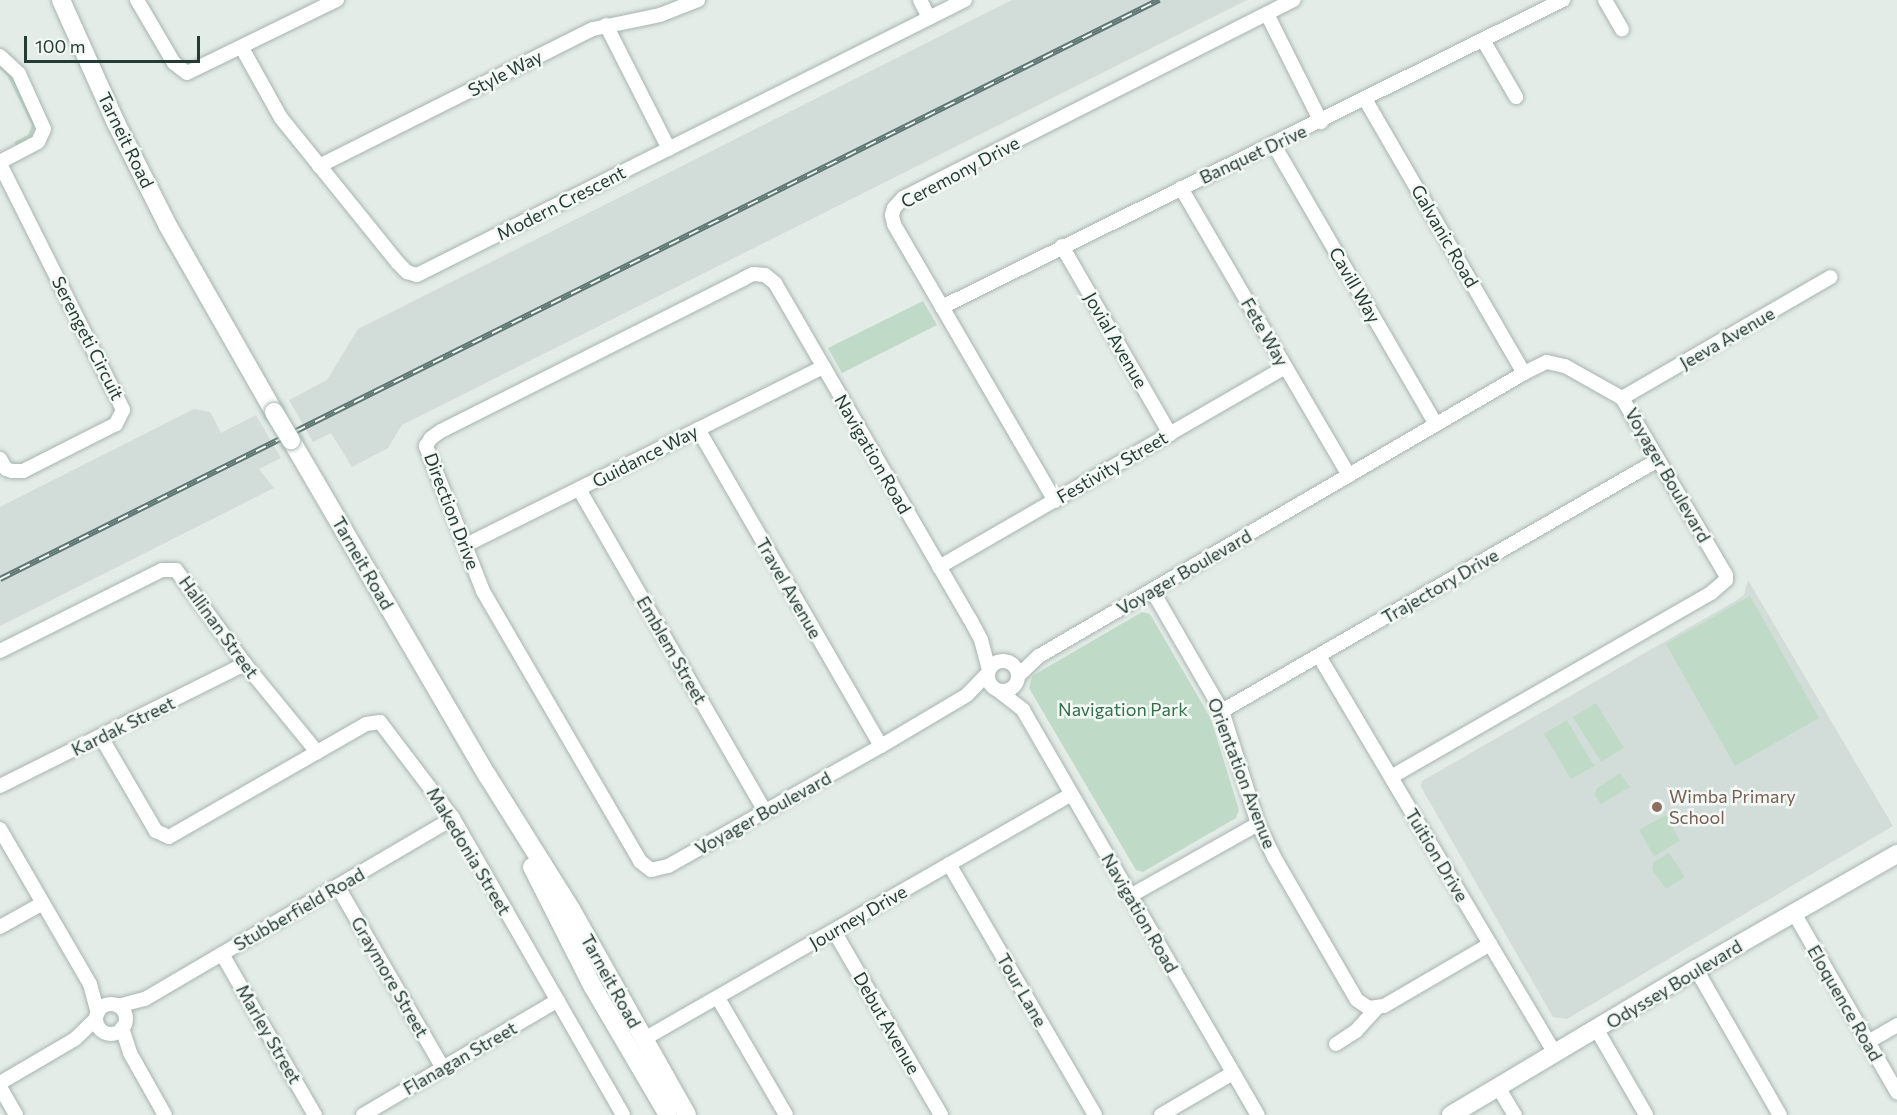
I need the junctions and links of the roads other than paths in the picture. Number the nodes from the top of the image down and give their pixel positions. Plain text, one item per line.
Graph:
1 (61, 0) edge
2 (137, 0) edge
3 (337, 0) edge
4 (698, 0) edge
5 (920, 0) edge
6 (965, 0) edge
7 (1293, 0) edge
8 (1563, 0) edge
9 (1605, 0) edge
10 (673, 5) edge
11 (1267, 14) junction
12 (929, 18) junction
13 (606, 26) junction
14 (1622, 29) dead end
15 (1483, 40) junction
16 (242, 48) junction
17 (0, 56) edge
18 (1516, 97) dead end
19 (1365, 99) junction
20 (1321, 122) junction
21 (1274, 145) junction
22 (669, 149) junction
23 (0, 163) edge
24 (319, 166) junction
25 (1181, 188) junction
26 (1062, 246) junction
27 (762, 274) joint
28 (1831, 277) dead end
29 (1775, 293) dead end
30 (1783, 306) junction
31 (942, 307) junction
32 (822, 366) junction
33 (1286, 367) junction
34 (1524, 373) junction
35 (1622, 398) junction
36 (1436, 424) junction
37 (698, 429) junction
38 (1170, 434) junction
39 (0, 459) edge
40 (1658, 460) junction
41 (1349, 476) junction
42 (579, 489) junction
43 (1055, 501) junction
44 (466, 545) junction
45 (939, 567) junction
46 (1152, 590) junction
47 (981, 640) junction
48 (0, 651) edge
49 (1039, 656) junction
50 (1319, 656) junction
51 (1005, 662) junction
52 (245, 664) junction
53 (989, 671) junction
54 (1018, 678) junction
55 (997, 691) junction
56 (967, 695) junction
57 (1023, 710) junction
58 (1222, 711) junction
59 (101, 736) junction
60 (881, 746) junction
61 (317, 752) junction
62 (1391, 777) junction
63 (0, 786) edge
64 (496, 790) junction
65 (1071, 794) junction
66 (765, 811) junction
67 (453, 818) junction
68 (1258, 824) junction
69 (0, 829) edge
70 (1897, 854) edge
71 (949, 864) junction
72 (651, 870) joint
73 (338, 887) junction
74 (1130, 896) junction
75 (43, 903) junction
76 (1794, 913) junction
77 (0, 927) edge
78 (834, 931) junction
79 (1490, 944) junction
80 (222, 954) junction
81 (1696, 969) junction
82 (90, 984) junction
83 (718, 998) junction
84 (145, 999) junction
85 (558, 1000) junction
86 (114, 1005) junction
87 (1376, 1009) junction
88 (109, 1024) junction
89 (1897, 1024) edge
90 (618, 1029) junction
91 (1597, 1030) junction
92 (644, 1039) junction
93 (1868, 1042) junction
94 (1336, 1044) dead end
95 (1555, 1054) junction
96 (443, 1068) junction
97 (1233, 1073) junction
98 (0, 1083) edge
99 (1498, 1087) junction
100 (0, 1088) edge
101 (1897, 1092) edge
102 (16, 1115) edge
103 (165, 1115) edge
104 (315, 1115) edge
105 (363, 1115) edge
106 (623, 1115) edge
107 (668, 1115) edge
108 (675, 1115) edge
109 (687, 1115) edge
110 (786, 1115) edge
111 (941, 1115) edge
112 (1095, 1115) edge
113 (1161, 1115) edge
114 (1258, 1115) edge
115 (1451, 1115) edge
116 (1515, 1115) edge
117 (1646, 1115) edge
118 (1780, 1115) edge

1 - 64 street, Tarneit Road, bridge
2 - 16 street
3 - 16 street
4 - 10 street, Style Way
5 - 12 street
6 - 12 street, Modern Crescent
7 - 11 street, Ceremony Drive
8 - 15 street, Banquet Drive
9 - 14 street
10 - 13 street, Style Way
11 - 20 street
11 - 31 street, Ceremony Drive
12 - 22 street, Modern Crescent
13 - 22 street
13 - 24 street, Style Way
15 - 18 street
15 - 19 street, Banquet Drive
16 - 24 street, Modern Crescent
17 - 23 street
19 - 20 street, Banquet Drive
19 - 34 street, Galvanic Road
20 - 21 street, Banquet Drive
21 - 25 street, Banquet Drive
21 - 36 street, Cavill Way
22 - 24 street, Modern Crescent
23 - 39 street, Serengeti Circuit
25 - 26 street, Banquet Drive
25 - 33 street, Fete Way
26 - 31 street, Banquet Drive
26 - 38 street, Jovial Avenue
27 - 32 street, Navigation Road
27 - 44 street, Direction Drive
28 - 30 street, Jeeva Avenue
29 - 30 street
30 - 35 street, Jeeva Avenue
31 - 43 street, Ceremony Drive
32 - 37 street, Guidance Way
32 - 45 street, Navigation Road
33 - 38 street, Festivity Street
33 - 41 street, Fete Way
34 - 35 street, Voyager Boulevard
34 - 36 street, Voyager Boulevard
35 - 40 street, Voyager Boulevard
36 - 41 street, Voyager Boulevard
37 - 42 street, Guidance Way
37 - 60 street, Travel Avenue
38 - 43 street, Festivity Street
40 - 50 street, Trajectory Drive
40 - 62 street, Voyager Boulevard
41 - 46 street, Voyager Boulevard
42 - 44 street, Guidance Way
42 - 66 street, Emblem Street
43 - 45 street, Festivity Street
44 - 72 street, Direction Drive
45 - 47 street, Navigation Road
46 - 49 street, Voyager Boulevard
46 - 58 street, Orientation Avenue
47 - 51 street, Navigation Road
47 - 53 street, Navigation Road
48 - 52 street, Hallinan Street
49 - 51 street, Voyager Boulevard
49 - 54 street, Voyager Boulevard
50 - 58 street, Trajectory Drive
50 - 62 street, Tuition Drive
51 - 53 street
51 - 54 street
52 - 59 street, Kardak Street
52 - 61 street, Hallinan Street
53 - 55 street
53 - 56 street, Voyager Boulevard
54 - 55 street
54 - 57 street, Navigation Road
55 - 56 street, Voyager Boulevard
55 - 57 street, Navigation Road
56 - 60 street, Voyager Boulevard
57 - 65 street, Navigation Road
58 - 68 street, Orientation Avenue
59 - 61 street, Makedonia Street
59 - 63 street, Kardak Street
60 - 66 street, Voyager Boulevard
61 - 67 street, Makedonia Street
62 - 79 street, Tuition Drive
64 - 90 street
64 - 92 street, Tarneit Road
65 - 71 street, Journey Drive
65 - 74 street, Navigation Road
66 - 72 street, Voyager Boulevard
67 - 73 street, Stubberfield Road
67 - 85 street, Makedonia Street
68 - 74 street
68 - 87 street, Orientation Avenue
69 - 75 street
70 - 76 street, Odyssey Boulevard
71 - 78 street, Journey Drive
71 - 112 street, Tour Lane
73 - 80 street, Stubberfield Road
73 - 96 street, Graymore Street
74 - 97 street, Navigation Road
75 - 77 street
75 - 82 street
76 - 81 street, Odyssey Boulevard
76 - 93 street, Eloquence Road
78 - 83 street, Journey Drive
78 - 111 street, Debut Avenue
79 - 87 street
79 - 95 street, Tuition Drive
80 - 84 street, Stubberfield Road
80 - 104 street, Marley Street
81 - 91 street, Odyssey Boulevard
81 - 118 street
82 - 86 street
82 - 88 street
83 - 92 street, Journey Drive
83 - 110 street
84 - 86 street, Stubberfield Road
84 - 88 street, Stubberfield Road
85 - 96 street, Flanagan Street
85 - 106 street, Makedonia Street
86 - 88 street
86 - 88 street
87 - 94 street
88 - 98 street
88 - 103 street
89 - 93 street
90 - 92 street
90 - 107 street
91 - 95 street, Odyssey Boulevard
91 - 117 street
92 - 108 street
92 - 109 street, Tarneit Road
93 - 101 street, Eloquence Road
95 - 99 street, Odyssey Boulevard
96 - 105 street, Flanagan Street
97 - 113 street
97 - 114 street, Navigation Road
99 - 115 street, Odyssey Boulevard
99 - 116 street
100 - 102 street

